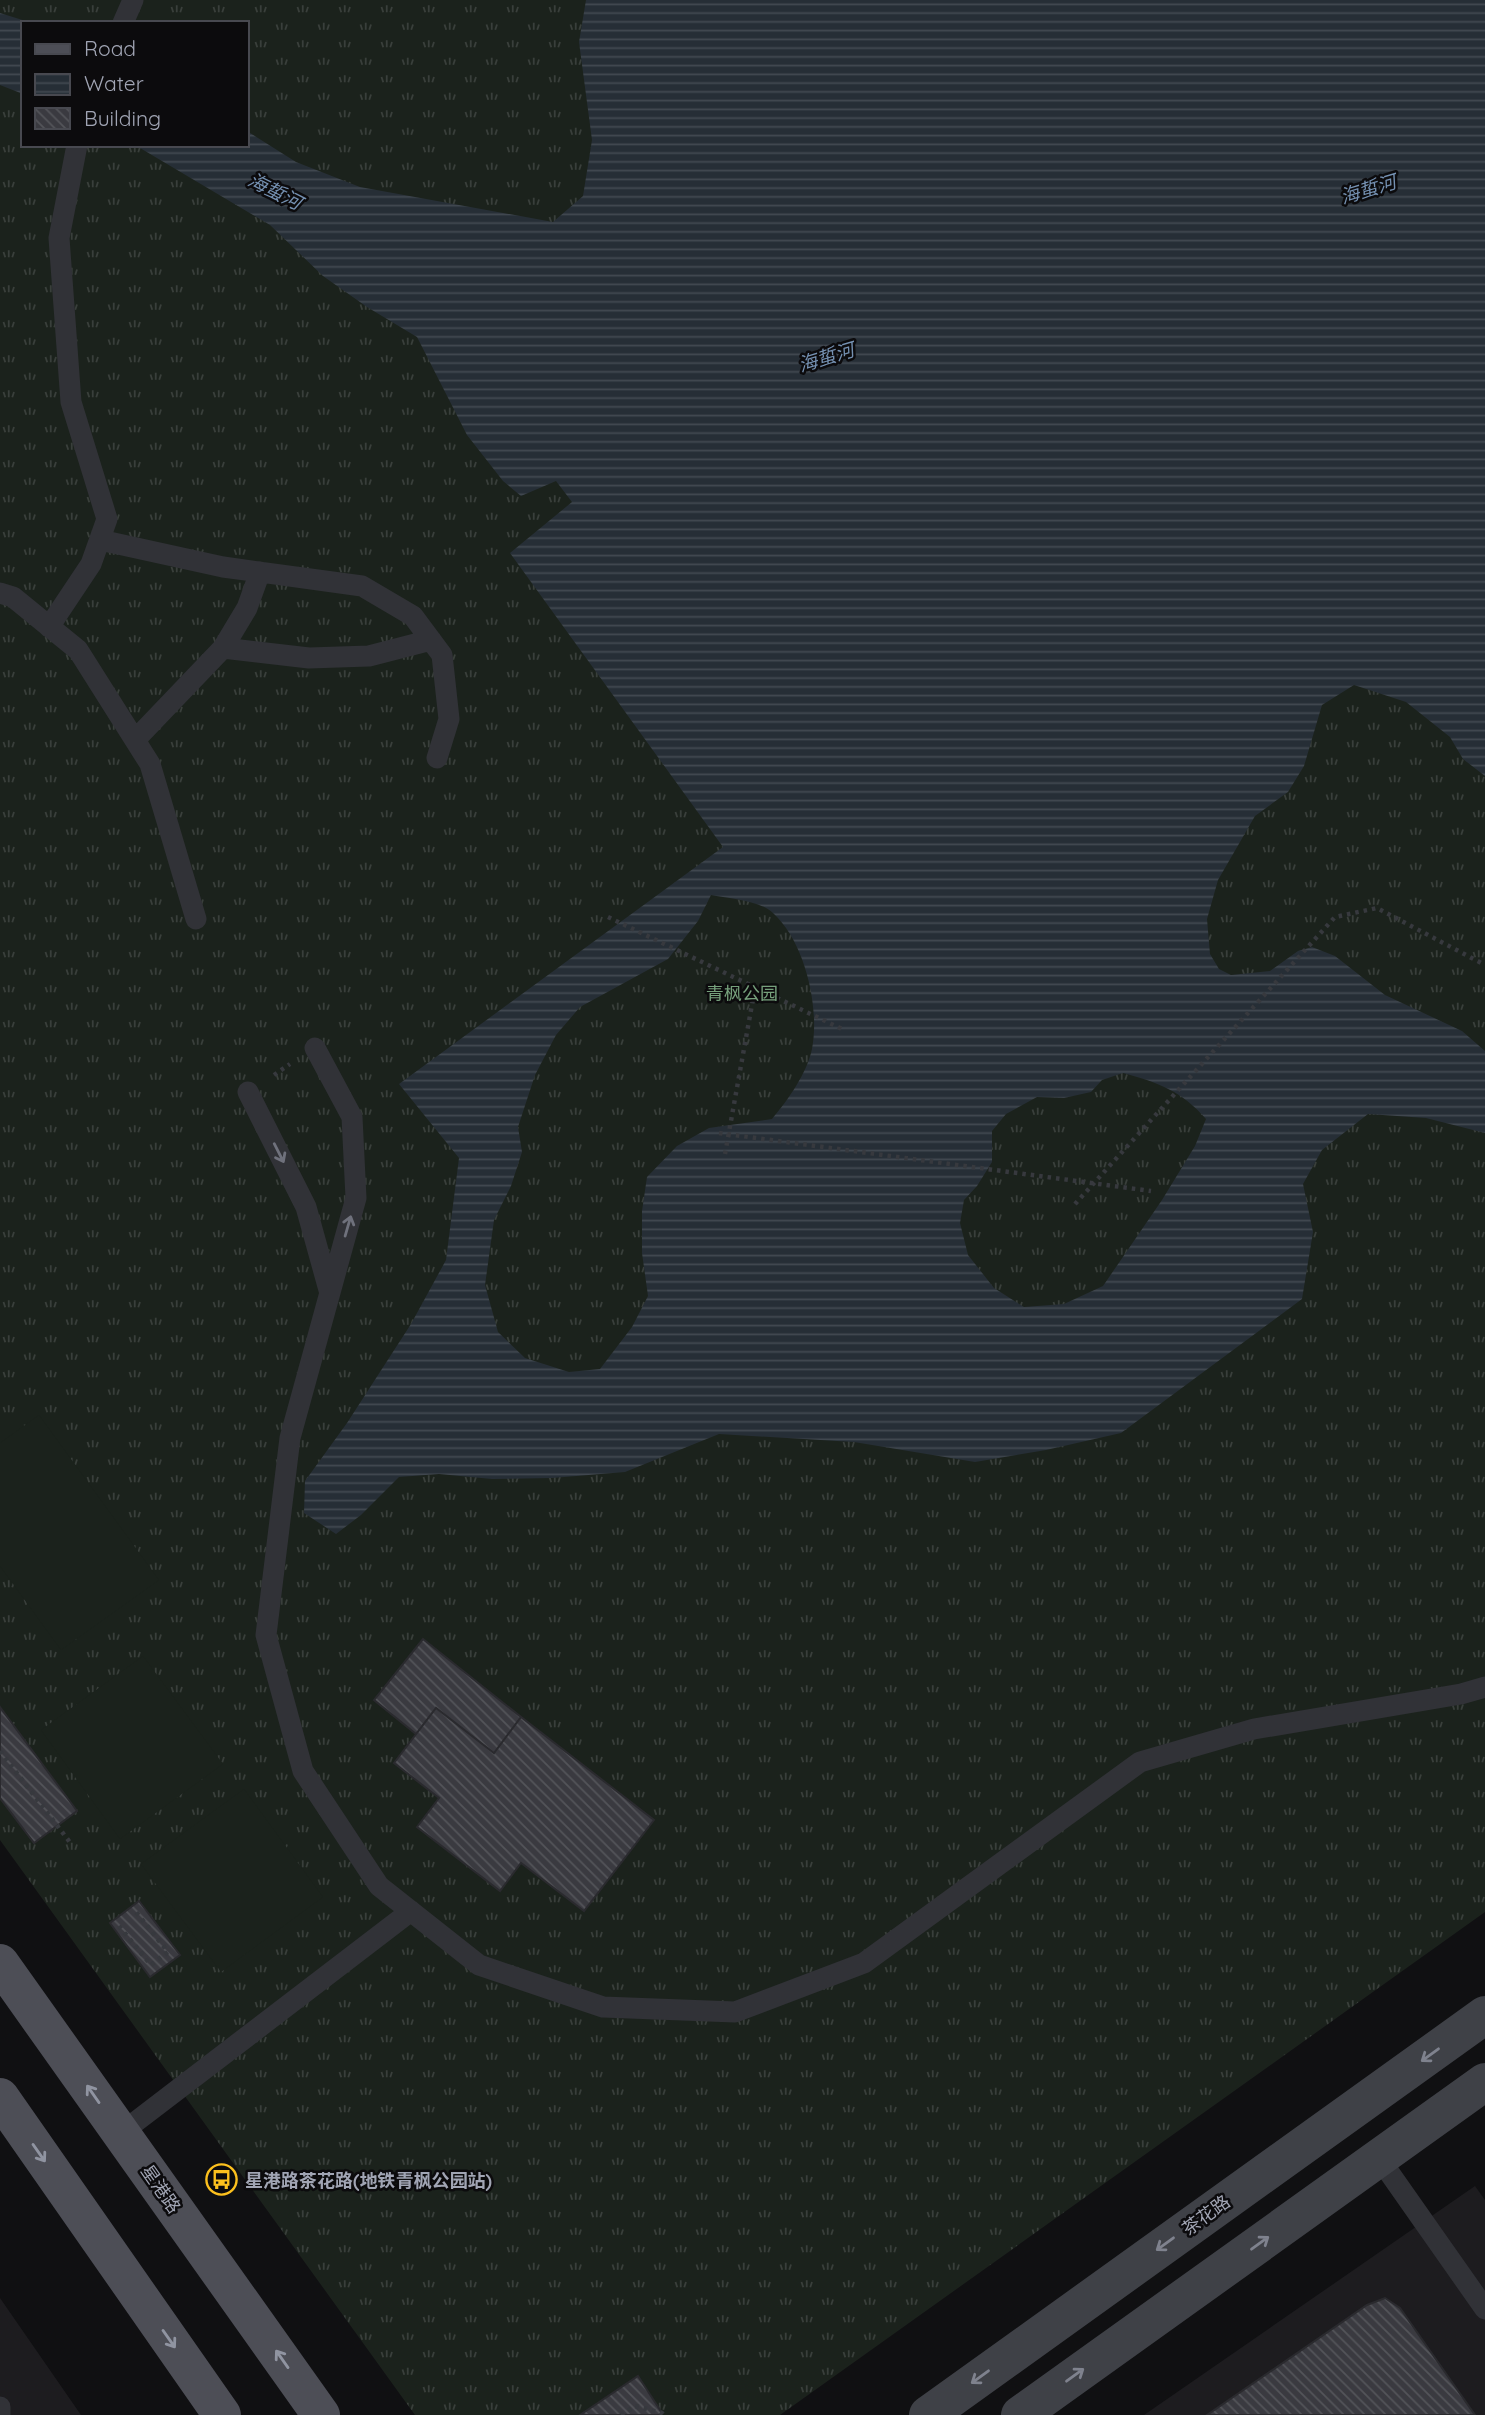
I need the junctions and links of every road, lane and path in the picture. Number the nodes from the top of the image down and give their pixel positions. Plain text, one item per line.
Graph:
1 (133, 0) edge
2 (124, 21) edge
3 (77, 147) edge
4 (100, 540) junction
5 (260, 572) junction
6 (0, 593) edge
7 (49, 626) junction
8 (431, 640) junction
9 (223, 649) junction
10 (135, 740) junction
11 (437, 758) dead end
12 (608, 917) dead end
13 (195, 919) dead end
14 (1485, 965) edge
15 (755, 988) junction
16 (842, 1029) dead end
17 (314, 1048) joint
18 (248, 1092) joint
19 (719, 1133) dead end
20 (729, 1134) junction
21 (725, 1154) dead end
22 (1094, 1182) junction
23 (1152, 1191) dead end
24 (1075, 1204) dead end
25 (329, 1292) junction
26 (1485, 1687) edge
27 (0, 1751) edge
28 (72, 1846) dead end
29 (411, 1911) junction
30 (136, 1912) dead end
31 (119, 1926) dead end
32 (0, 1963) edge
33 (1485, 2015) edge
34 (1485, 2082) edge
35 (0, 2097) edge
36 (121, 2133) junction
37 (1379, 2158) junction
38 (1485, 2309) edge
39 (0, 2407) edge
40 (0, 2414) edge
41 (222, 2415) edge
42 (321, 2415) edge
43 (621, 2415) edge
44 (664, 2415) edge
45 (928, 2415) edge
46 (1020, 2415) edge

1 - 2 lane
3 - 4 lane
4 - 5 lane
4 - 7 lane
5 - 8 lane
5 - 9 lane
6 - 7 lane
7 - 10 lane
8 - 9 lane
8 - 11 lane
9 - 10 lane
10 - 13 lane
12 - 15 path
14 - 22 path
15 - 16 path
15 - 20 path
17 - 18 path
25 -> 17 lane
18 -> 25 lane
19 - 20 path
20 - 21 path
20 - 22 path
22 - 23 path
22 - 24 path
25 - 29 lane
26 - 29 lane
27 - 28 path
29 - 36 lane
30 - 31 path
36 -> 32 main road, 星港路
33 -> 45 main road, 茶花路
34 - 37 main road
35 -> 41 main road
42 -> 36 main road, 星港路
37 - 38 lane
46 -> 37 main road
39 - 40 lane
43 - 44 path

